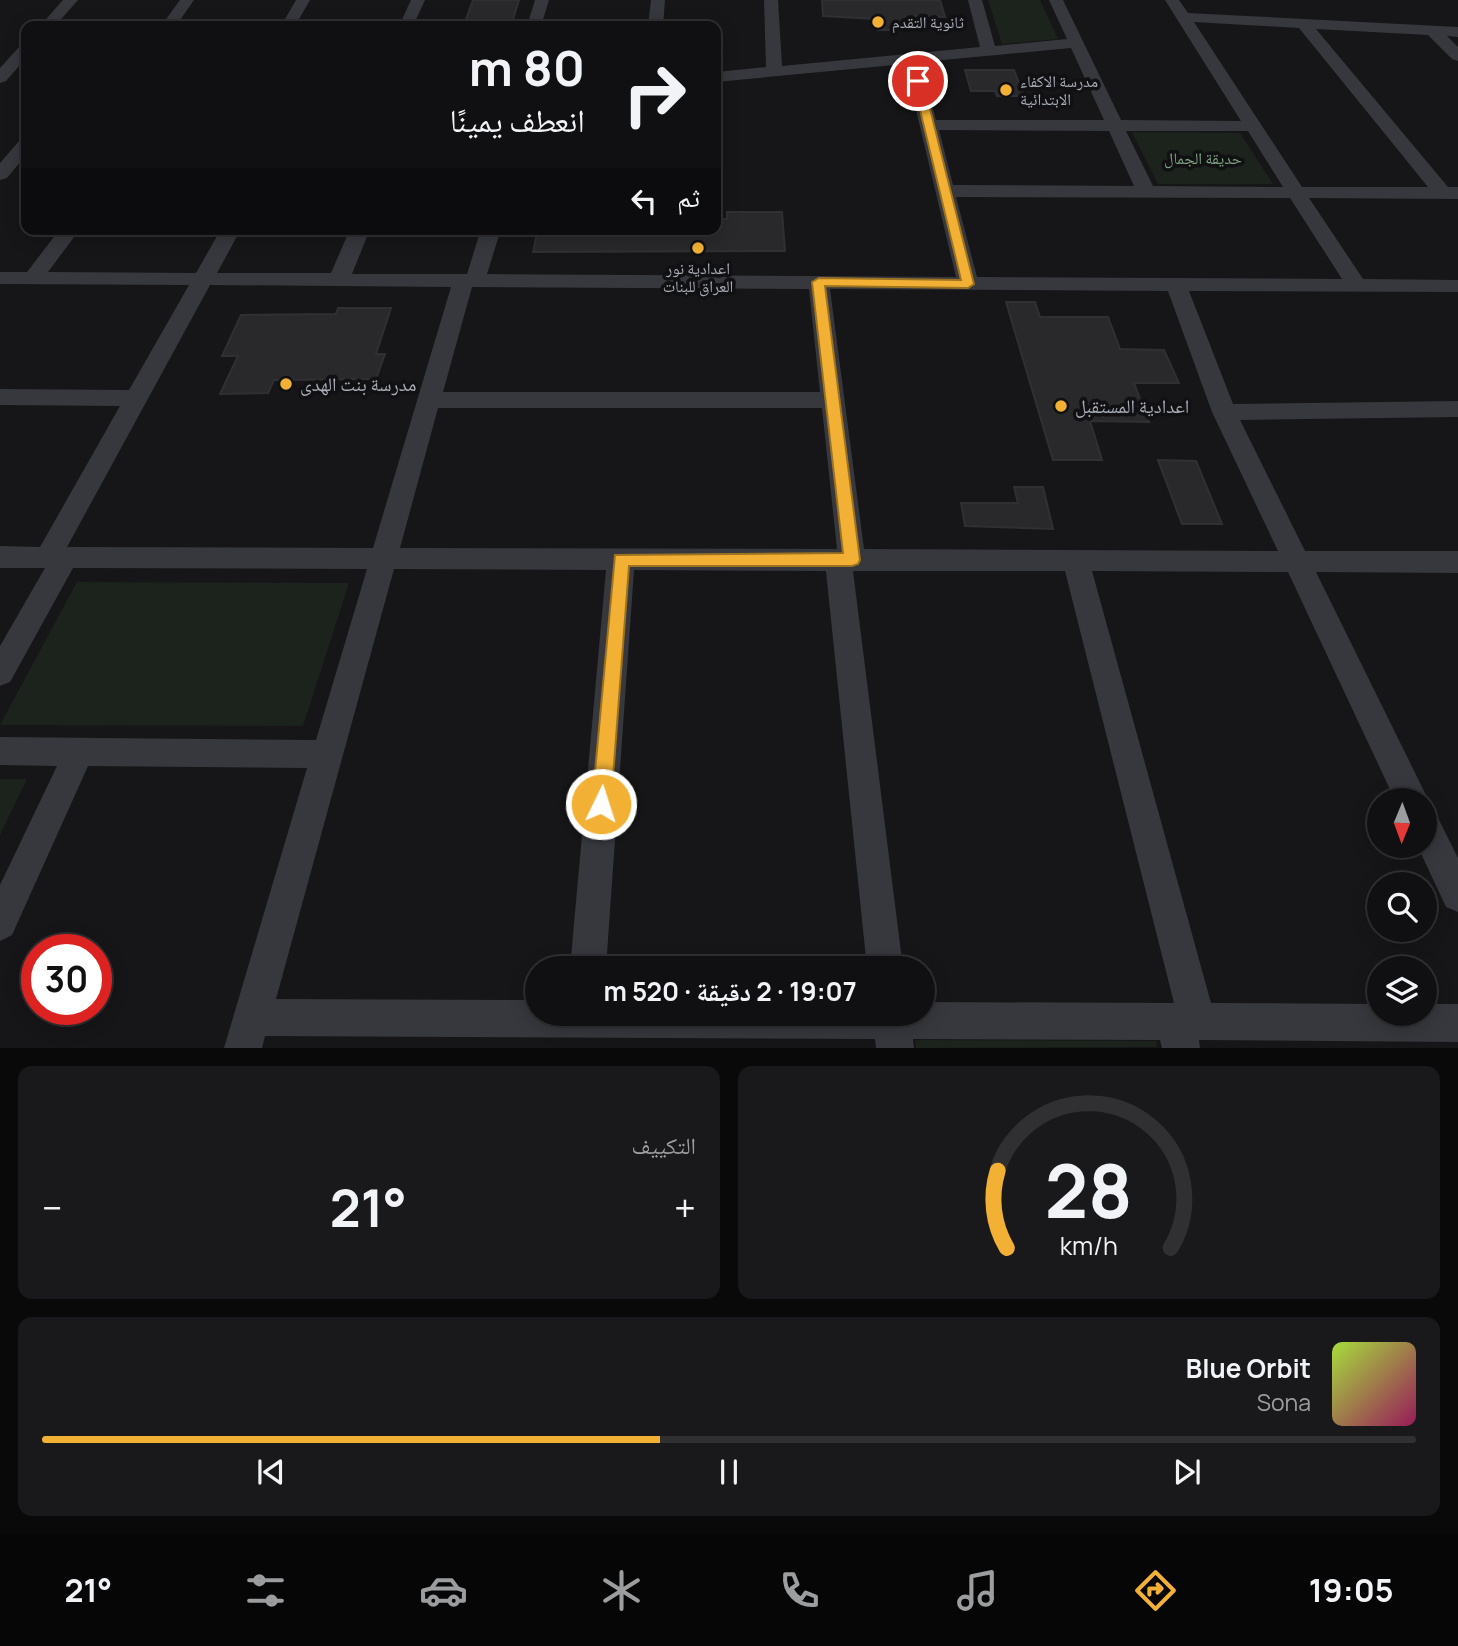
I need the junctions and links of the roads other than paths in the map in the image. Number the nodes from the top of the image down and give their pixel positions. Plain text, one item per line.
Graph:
1 (71, 0) edge
2 (187, 0) edge
3 (303, 0) edge
4 (418, 0) edge
5 (542, 0) edge
6 (658, 0) edge
7 (771, 0) edge
8 (975, 0) edge
9 (1056, 0) edge
10 (1172, 0) edge
11 (1279, 8) dead end
12 (1183, 17) junction
13 (52, 21) edge
14 (171, 21) edge
15 (291, 21) edge
16 (408, 21) edge
17 (536, 21) edge
18 (656, 21) edge
19 (1297, 23) junction
20 (1433, 31) junction
21 (1458, 32) edge
22 (1076, 43) junction
23 (989, 51) junction
24 (21, 55) edge
25 (1458, 56) edge
26 (912, 58) junction
27 (774, 72) junction
28 (721, 77) edge
29 (0, 80) edge
30 (21, 80) edge
31 (929, 125) junction
32 (1115, 126) junction
33 (1253, 126) junction
34 (21, 143) edge
35 (0, 145) edge
36 (21, 149) edge
37 (0, 174) edge
38 (945, 191) junction
39 (1146, 192) junction
40 (1294, 192) junction
41 (1450, 193) edge
42 (65, 235) edge
43 (228, 235) edge
44 (358, 235) edge
45 (488, 235) edge
46 (0, 278) edge
47 (33, 278) junction
48 (203, 279) junction
49 (339, 280) junction
50 (469, 281) junction
51 (819, 282) junction
52 (968, 284) junction
53 (1176, 284) junction
54 (1356, 285) junction
55 (1458, 286) edge
56 (0, 397) edge
57 (137, 398) junction
58 (429, 400) junction
59 (833, 400) junction
60 (1458, 409) edge
61 (1224, 412) junction
62 (0, 557) edge
63 (56, 557) junction
64 (383, 558) junction
65 (621, 559) junction
66 (845, 560) junction
67 (1076, 561) junction
68 (1299, 562) junction
69 (1458, 562) edge
70 (0, 673) edge
71 (0, 751) edge
72 (79, 751) junction
73 (327, 754) junction
74 (1406, 788) edge
75 (1437, 852) edge
76 (1458, 895) edge
77 (0, 923) edge
78 (589, 956) edge
79 (884, 956) edge
80 (525, 1019) edge
81 (1458, 1023) edge
82 (864, 1026) edge
83 (892, 1027) edge
84 (1185, 1030) edge
85 (248, 1032) edge

1 - 13 street
2 - 14 street
3 - 15 street
4 - 16 street
5 - 17 street
6 - 18 street
7 - 27 street
8 - 23 street
9 - 22 street
10 - 12 street
11 - 19 street
12 - 19 street
12 - 33 street
19 - 20 street
19 - 41 street
20 - 21 street
20 - 25 street
22 - 23 street
22 - 32 street
23 - 26 street
24 - 29 street
26 - 27 street
26 - 31 street
27 - 28 street
29 - 30 street
31 - 32 street
31 - 38 street
32 - 33 street
32 - 39 street
33 - 40 street
34 - 35 street
36 - 37 street
38 - 39 street
38 - 52 street
39 - 40 street
40 - 41 street
40 - 54 street
42 - 47 street
43 - 48 street
44 - 49 street
45 - 50 street
46 - 47 street
47 - 48 street
48 - 49 street
48 - 57 street
49 - 50 street
50 - 51 street
50 - 58 street
51 - 52 street
51 - 59 street
52 - 53 street
53 - 54 street
53 - 61 street
54 - 55 street
56 - 57 street
57 - 63 street
58 - 59 street
58 - 64 street
59 - 66 street
60 - 61 street
61 - 68 street
62 - 63 street
63 - 64 street
63 - 70 street
64 - 65 street
64 - 73 street
65 - 66 street
65 - 78 street
66 - 67 street
66 - 79 street
67 - 68 street
67 - 84 street
68 - 69 street
68 - 74 street
71 - 72 street
72 - 73 street
72 - 77 street
73 - 85 street
75 - 76 street
80 - 85 street
81 - 84 street
82 - 83 street
83 - 84 street

